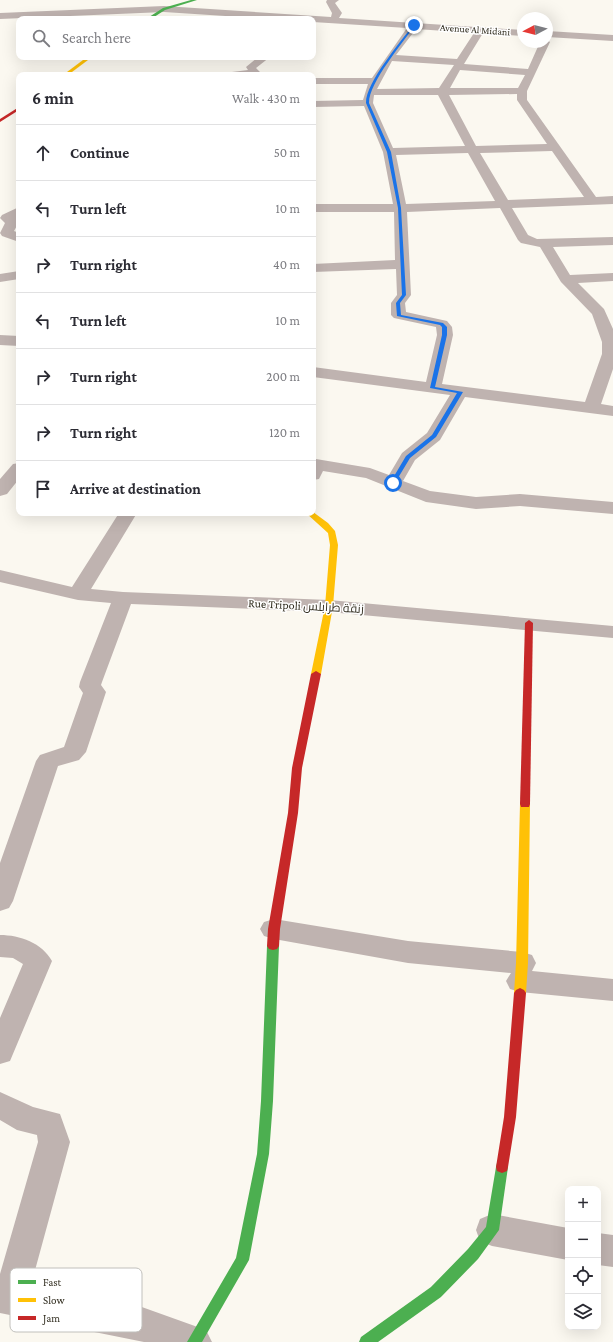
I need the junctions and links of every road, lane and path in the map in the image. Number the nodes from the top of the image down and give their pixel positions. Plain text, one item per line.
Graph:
1 (195, 0) edge
2 (335, 0) edge
3 (165, 5) edge
4 (0, 16) edge
5 (152, 16) edge
6 (272, 16) edge
7 (316, 19) edge
8 (334, 20) junction
9 (414, 25) junction
10 (480, 30) junction
11 (613, 30) edge
12 (517, 32) edge
13 (553, 37) edge
14 (595, 37) junction
15 (613, 38) edge
16 (542, 48) edge
17 (391, 58) junction
18 (86, 60) edge
19 (260, 60) edge
20 (460, 64) junction
21 (69, 72) edge
22 (255, 72) edge
23 (532, 72) junction
24 (316, 82) edge
25 (522, 91) junction
26 (371, 92) junction
27 (442, 92) junction
28 (316, 103) edge
29 (16, 110) edge
30 (0, 121) edge
31 (556, 147) junction
32 (472, 149) junction
33 (389, 152) junction
34 (613, 200) edge
35 (593, 201) junction
36 (504, 204) junction
37 (16, 205) edge
38 (0, 208) edge
39 (316, 208) edge
40 (400, 208) junction
41 (16, 214) edge
42 (16, 237) edge
43 (613, 240) edge
44 (544, 243) junction
45 (403, 264) junction
46 (316, 268) edge
47 (16, 275) edge
48 (613, 277) edge
49 (0, 278) edge
50 (566, 279) junction
51 (0, 340) edge
52 (16, 341) edge
53 (316, 372) edge
54 (433, 388) junction
55 (460, 392) junction
56 (591, 408) junction
57 (613, 411) edge
58 (316, 468) edge
59 (16, 471) edge
60 (393, 483) junction
61 (0, 490) edge
62 (613, 508) edge
63 (126, 516) edge
64 (314, 516) edge
65 (1, 578) edge
66 (78, 594) junction
67 (123, 598) junction
68 (330, 606) junction
69 (530, 623) junction
70 (613, 632) edge
71 (0, 900) edge
72 (274, 929) junction
73 (0, 946) edge
74 (521, 972) junction
75 (613, 990) edge
76 (0, 1052) edge
77 (0, 1105) edge
78 (492, 1230) junction
79 (565, 1243) edge
80 (601, 1249) edge
81 (613, 1251) edge
82 (14, 1268) edge
83 (10, 1281) edge
84 (5, 1297) edge
85 (142, 1324) edge
86 (194, 1342) edge
87 (366, 1342) edge

1 - 3 street
2 - 8 street
3 - 4 street, Avenue Al Midani
3 - 5 street
3 - 6 street, Avenue Al Midani
7 - 8 street, Avenue Al Midani
8 - 9 street, Avenue Al Midani
9 - 10 street, Avenue Al Midani
9 - 17 street
10 - 12 street, Avenue Al Midani
10 - 20 street
11 - 14 street
13 - 14 street
14 - 15 street
16 - 23 street
17 - 20 street
17 - 26 street
18 - 21 street
19 - 22 street
20 - 23 street
20 - 27 street
23 - 25 street
24 - 26 street
25 - 27 street
25 - 31 street
26 - 27 street
26 - 28 street
26 - 33 street
27 - 32 street
29 - 30 street
31 - 32 street
31 - 35 street
32 - 33 street
32 - 36 street
33 - 40 street
34 - 35 street
35 - 36 street
36 - 40 street
36 - 44 street
37 - 38 street
39 - 40 street
40 - 45 street
41 - 42 street
43 - 44 street
44 - 50 street
45 - 46 street
45 - 54 street
47 - 49 street
48 - 50 street
50 - 56 street
51 - 52 street
53 - 54 street
54 - 55 street
55 - 56 street
55 - 60 street
56 - 57 street
58 - 60 street
59 - 61 street
60 - 62 street
63 - 66 street
64 - 68 street
65 - 66 street, Rue Tripoli زنقة طرابلس
66 - 67 street, Rue Tripoli زنقة طرابلس
67 - 68 street, Rue Tripoli زنقة طرابلس
67 - 71 street
68 - 69 street, Rue Tripoli زنقة طرابلس
68 - 72 street
69 - 70 street, Rue Tripoli زنقة طرابلس
69 - 74 street
72 - 74 street
72 - 86 street
73 - 76 street
74 - 75 street
74 - 78 street
77 - 82 street
78 - 79 street
78 - 87 street
80 - 81 street
83 - 84 street
85 - 86 street

